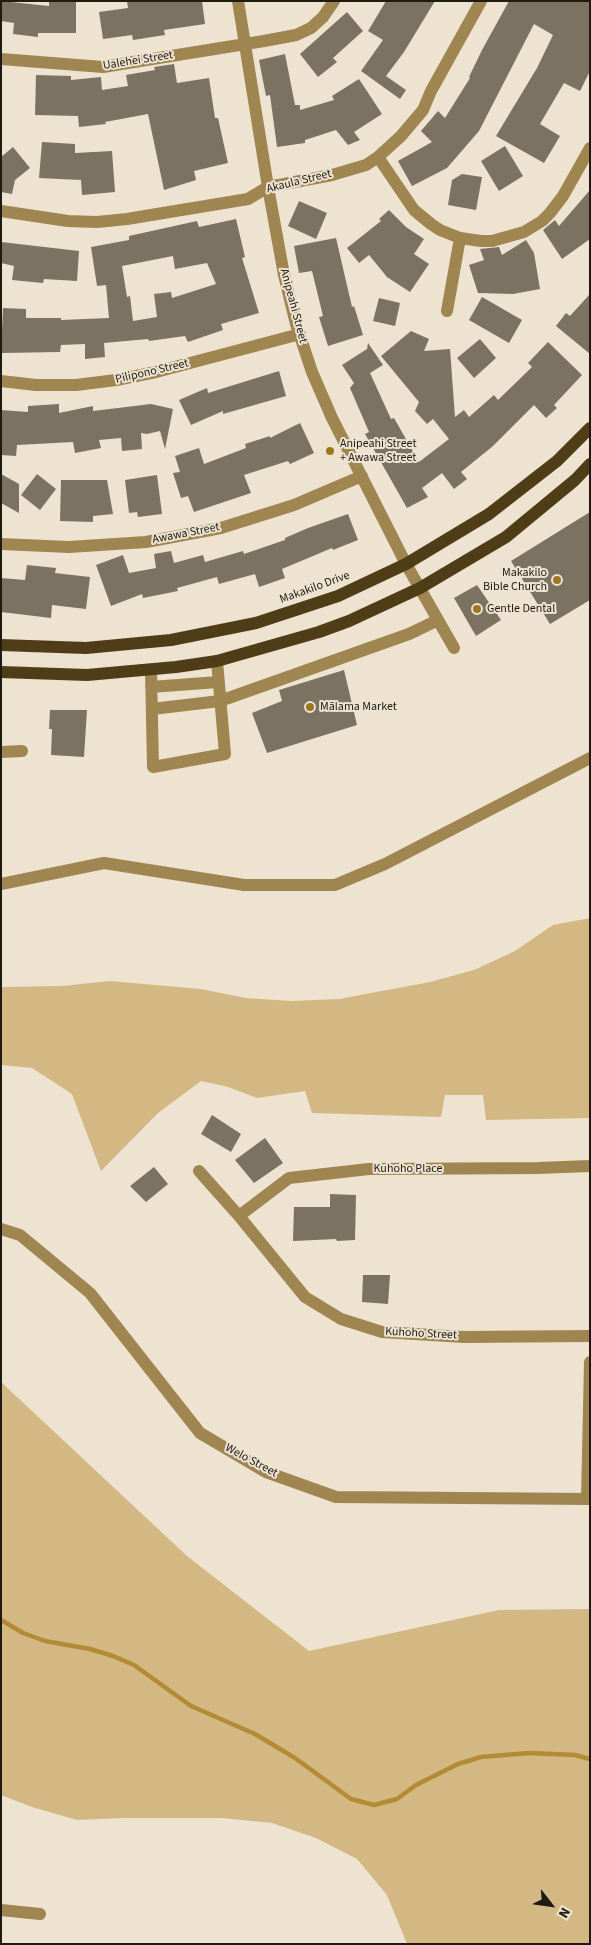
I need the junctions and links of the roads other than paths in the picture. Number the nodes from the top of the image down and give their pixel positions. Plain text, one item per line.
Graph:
1 (238, 1) edge
2 (334, 1) edge
3 (481, 1) edge
4 (245, 45) junction
5 (1, 59) edge
6 (590, 148) edge
7 (378, 158) junction
8 (268, 187) junction
9 (1, 211) edge
10 (460, 238) junction
11 (447, 310) dead end
12 (300, 334) junction
13 (1, 381) edge
14 (590, 428) edge
15 (590, 464) edge
16 (362, 476) junction
17 (1, 544) edge
18 (406, 564) junction
19 (420, 588) junction
20 (438, 620) junction
21 (1, 644) edge
22 (454, 648) dead end
23 (217, 661) junction
24 (151, 670) junction
25 (1, 672) edge
26 (218, 682) junction
27 (151, 687) junction
28 (220, 702) junction
29 (152, 709) junction
30 (22, 751) dead end
31 (1, 752) edge
32 (590, 758) edge
33 (1, 884) edge
34 (590, 1166) edge
35 (198, 1171) dead end
36 (239, 1216) junction
37 (1, 1229) edge
38 (590, 1336) edge
39 (590, 1362) edge
40 (588, 1499) edge
41 (1, 1910) edge
42 (40, 1914) dead end

1 - 4 street, Anipeahi Street
2 - 4 street, Ualehei Street
3 - 7 street, Akaula Street
4 - 5 street, Ualehei Street
4 - 8 street, Anipeahi Street
6 - 10 street
7 - 8 street, Akaula Street
7 - 10 street
8 - 9 street, Akaula Street
8 - 12 street, Anipeahi Street
10 - 11 street
12 - 13 street, Pilipono Street
12 - 16 street, Anipeahi Street
14 - 18 main road, Makakilo Drive
15 - 19 main road
16 - 17 street, Awawa Street
16 - 18 street, Anipeahi Street
18 - 19 street, Anipeahi Street
18 - 21 main road, Makakilo Drive
19 - 20 street, Anipeahi Street
19 - 23 main road
20 - 22 street, Anipeahi Street
20 - 28 street
23 - 24 main road
23 - 26 street
24 - 25 main road
24 - 27 street
26 - 27 street
26 - 28 street
27 - 29 street
28 - 29 street
28 - 29 street
30 - 31 street
32 - 33 street
34 - 36 street, Kuhoho Place
35 - 36 street, Kuhoho Street
36 - 38 street, Kuhoho Street
37 - 40 street, Welo Street
39 - 40 street
41 - 42 street

